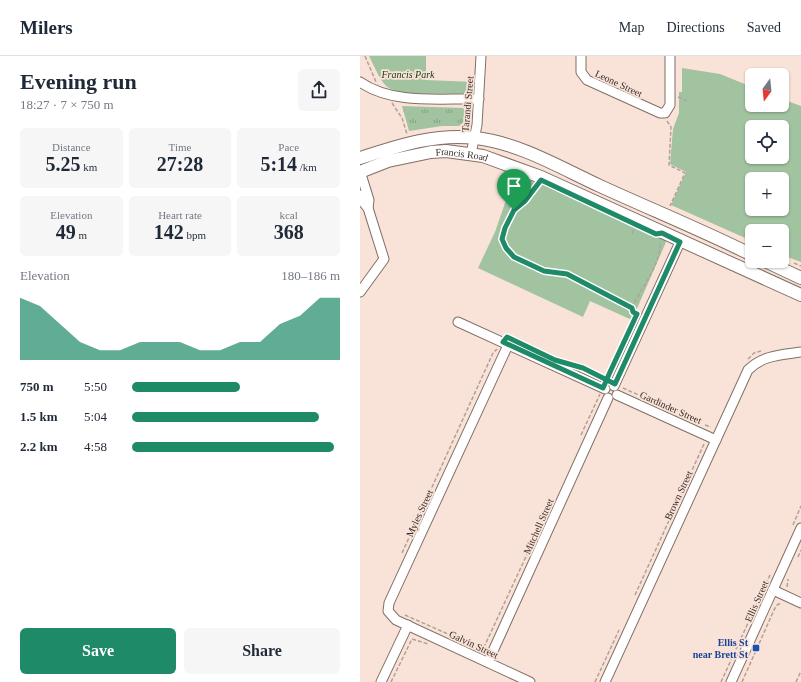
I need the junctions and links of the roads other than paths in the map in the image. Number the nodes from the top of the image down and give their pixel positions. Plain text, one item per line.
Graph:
1 (481, 56) edge
2 (581, 56) edge
3 (670, 56) edge
4 (360, 82) edge
5 (480, 99) junction
6 (475, 138) junction
7 (471, 154) junction
8 (360, 158) edge
9 (360, 171) edge
10 (360, 195) edge
11 (368, 208) junction
12 (681, 240) junction
13 (745, 252) edge
14 (780, 268) edge
15 (787, 271) junction
16 (801, 273) edge
17 (801, 278) edge
18 (360, 292) edge
19 (801, 295) edge
20 (458, 322) dead end
21 (505, 344) junction
22 (801, 352) edge
23 (610, 389) junction
24 (716, 440) junction
25 (797, 527) edge
26 (773, 590) junction
27 (801, 603) edge
28 (404, 624) junction
29 (488, 662) junction
30 (381, 682) edge
31 (530, 682) edge
32 (605, 682) edge
33 (731, 682) edge

1 - 5 street, Tarandi Street
2 - 3 street, Leone Street
4 - 5 street
5 - 6 street, Tarandi Street
6 - 7 street, Tarandi Street
6 - 8 main road, Francis Road
6 - 13 main road, Francis Road
7 - 9 main road, Francis Road
7 - 12 main road, Francis Road
9 - 11 street
10 - 11 street
11 - 18 street
12 - 19 main road, Francis Road
12 - 23 street, Mitchell Street
14 - 15 main road
15 - 16 main road
15 - 17 main road
20 - 21 street, Gardinder Street
21 - 23 street, Gardinder Street
21 - 28 street, Myles Street
22 - 24 street, Brown Street
23 - 24 street, Gardinder Street
23 - 29 street, Mitchell Street
24 - 32 street, Brown Street
25 - 26 street, Ellis Street
26 - 27 street
26 - 33 street, Ellis Street
28 - 29 street, Galvin Street
28 - 30 street
29 - 31 street, Galvin Street

